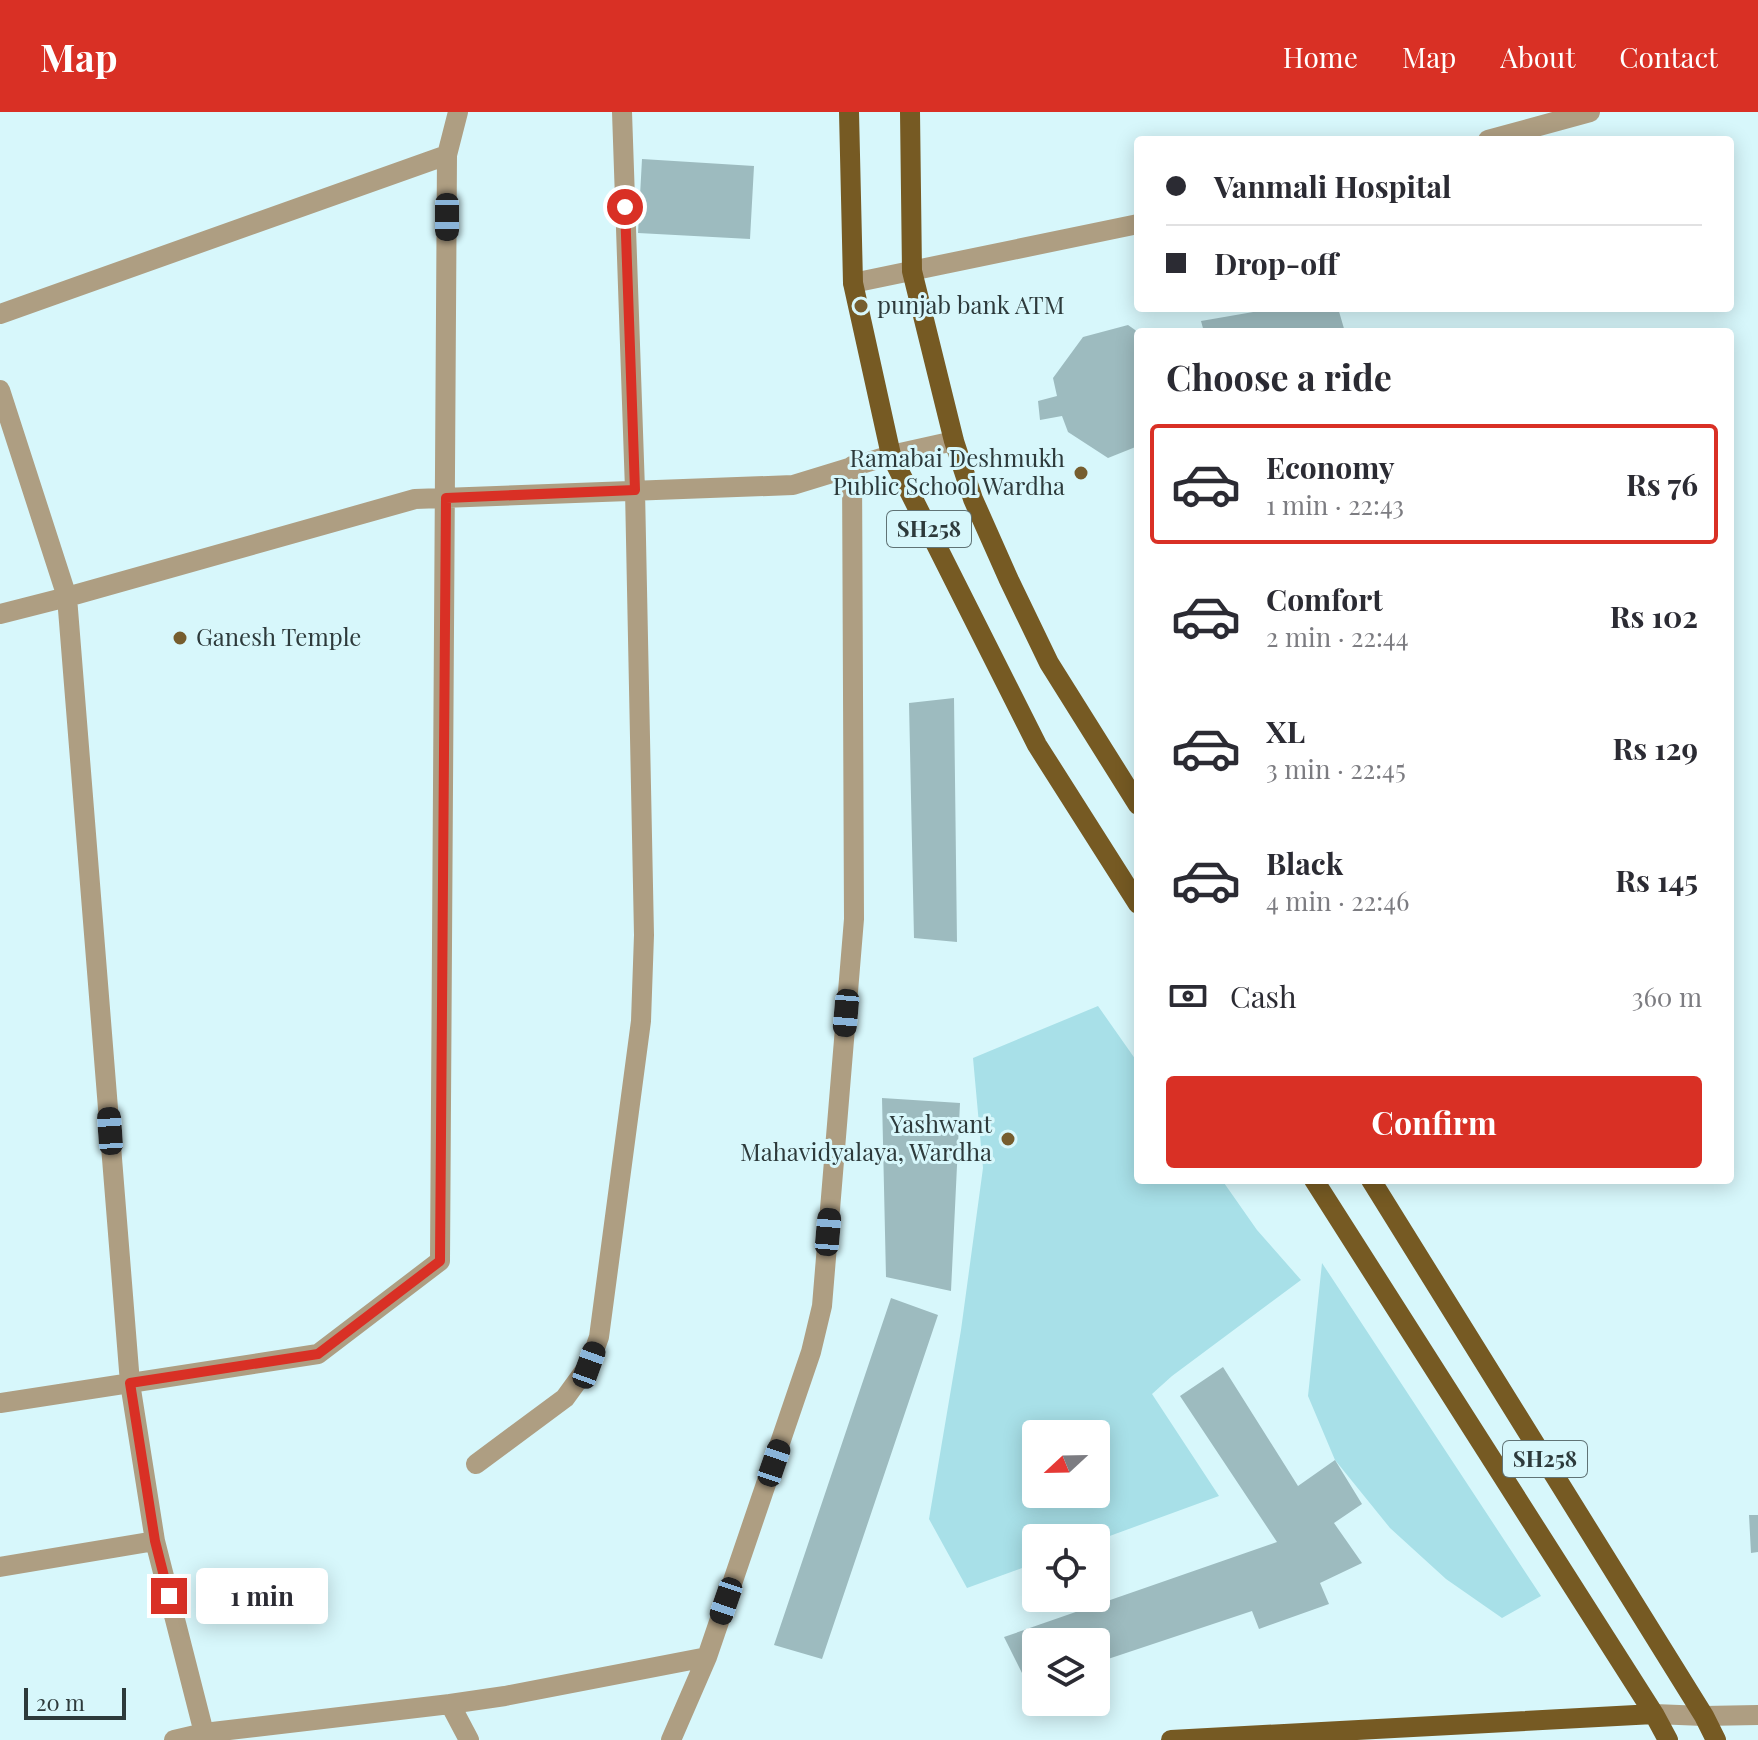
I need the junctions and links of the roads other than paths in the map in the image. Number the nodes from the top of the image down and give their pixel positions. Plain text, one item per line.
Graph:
1 (458, 112) edge
2 (622, 112) edge
3 (849, 112) edge
4 (910, 112) edge
5 (1590, 112) edge
6 (1503, 136) edge
7 (447, 155) junction
8 (1134, 225) edge
9 (912, 271) junction
10 (853, 283) junction
11 (0, 314) edge
12 (0, 390) edge
13 (954, 441) junction
14 (891, 455) junction
15 (852, 466) junction
16 (635, 490) junction
17 (446, 498) junction
18 (67, 597) junction
19 (0, 614) edge
20 (1134, 799) edge
21 (1134, 898) edge
22 (1317, 1184) edge
23 (1373, 1184) edge
24 (130, 1383) junction
25 (0, 1403) edge
26 (476, 1464) dead end
27 (155, 1541) junction
28 (0, 1567) edge
29 (707, 1657) junction
30 (450, 1704) junction
31 (1654, 1714) junction
32 (1758, 1715) edge
33 (1704, 1716) junction
34 (204, 1733) junction
35 (174, 1740) edge
36 (469, 1740) edge
37 (671, 1740) edge
38 (1175, 1740) edge
39 (1668, 1740) edge
40 (1716, 1740) edge

1 - 7 street
2 - 16 street
3 - 10 main road, SH258
4 - 9 main road, SH258
5 - 6 street
7 - 11 street
7 - 17 street
8 - 9 street
9 - 10 street
9 - 13 main road, SH258
10 - 14 main road, SH258
12 - 18 street
13 - 14 street
13 - 20 main road, SH258
14 - 15 street
14 - 21 main road, SH258
15 - 16 street
15 - 29 street
16 - 17 street
16 - 26 street
17 - 18 street
17 - 24 street
18 - 19 street
18 - 24 street
22 - 31 main road, SH258
23 - 33 main road, SH258
24 - 25 street
24 - 27 street
27 - 28 street
27 - 34 street
29 - 30 street
29 - 37 street
30 - 34 street
30 - 36 street
31 - 33 street
31 - 38 main road
31 - 39 main road, SH258
32 - 33 street
33 - 40 main road, SH258
34 - 35 street

